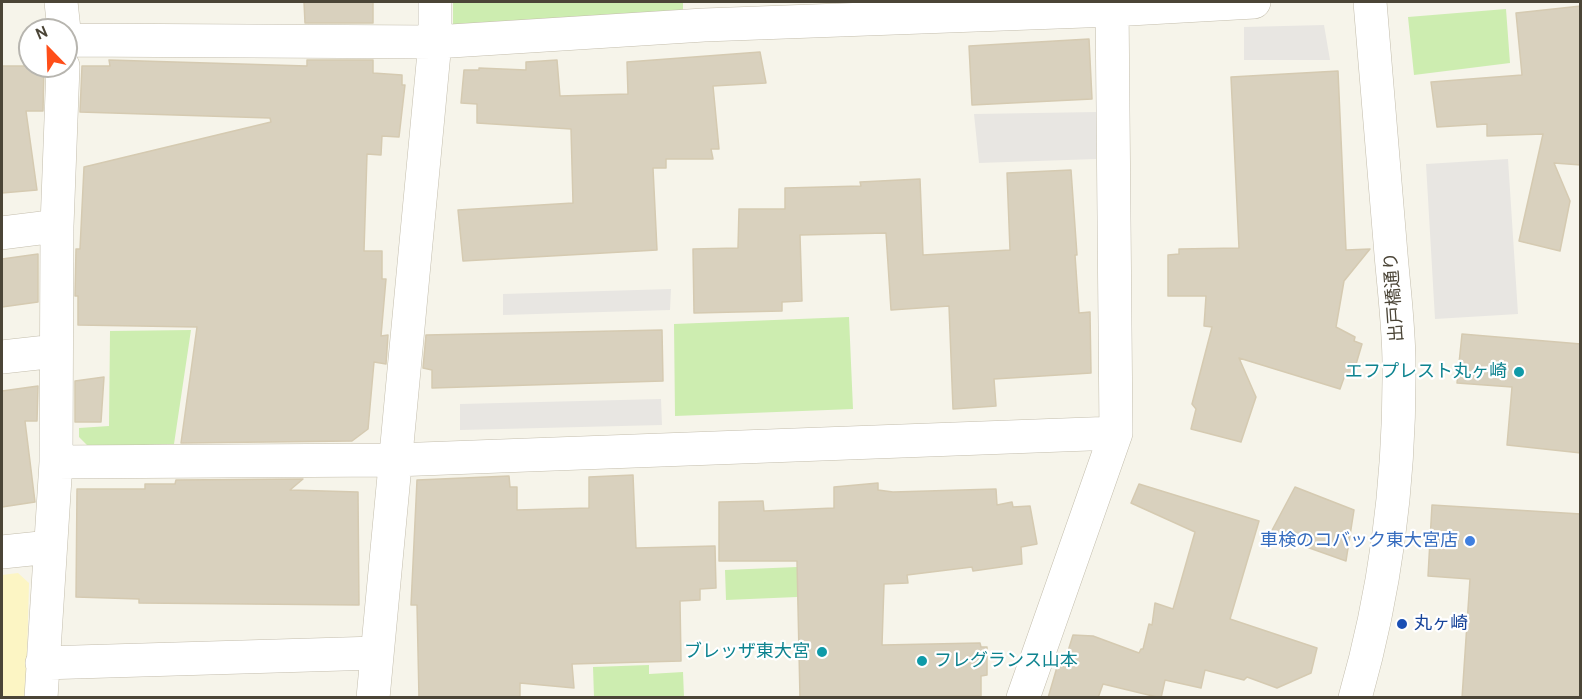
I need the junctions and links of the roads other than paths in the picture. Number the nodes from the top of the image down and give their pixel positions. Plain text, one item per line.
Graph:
1 (62, 2) edge
2 (435, 2) edge
3 (1254, 2) edge
4 (1370, 2) edge
5 (1112, 6) edge
6 (704, 13) edge
7 (63, 18) edge
8 (78, 40) edge
9 (435, 42) junction
10 (63, 78) edge
11 (57, 226) junction
12 (2, 233) edge
13 (56, 351) junction
14 (2, 357) edge
15 (1116, 433) junction
16 (394, 460) junction
17 (56, 462) junction
18 (50, 547) junction
19 (2, 552) edge
20 (377, 653) junction
21 (42, 663) junction
22 (42, 698) edge
23 (373, 698) edge
24 (1023, 698) edge
25 (1355, 698) edge

1 - 7 street
2 - 9 street
3 - 5 street
4 - 25 street, 出戸橋通り
5 - 6 street
5 - 15 street
6 - 9 street
8 - 9 street
9 - 16 street
10 - 11 street
11 - 12 street
11 - 13 street
13 - 14 street
13 - 17 street
15 - 16 street
15 - 24 street
16 - 17 street
16 - 20 street
17 - 18 street
18 - 19 street
18 - 21 street
20 - 21 street
20 - 23 street
21 - 22 street

